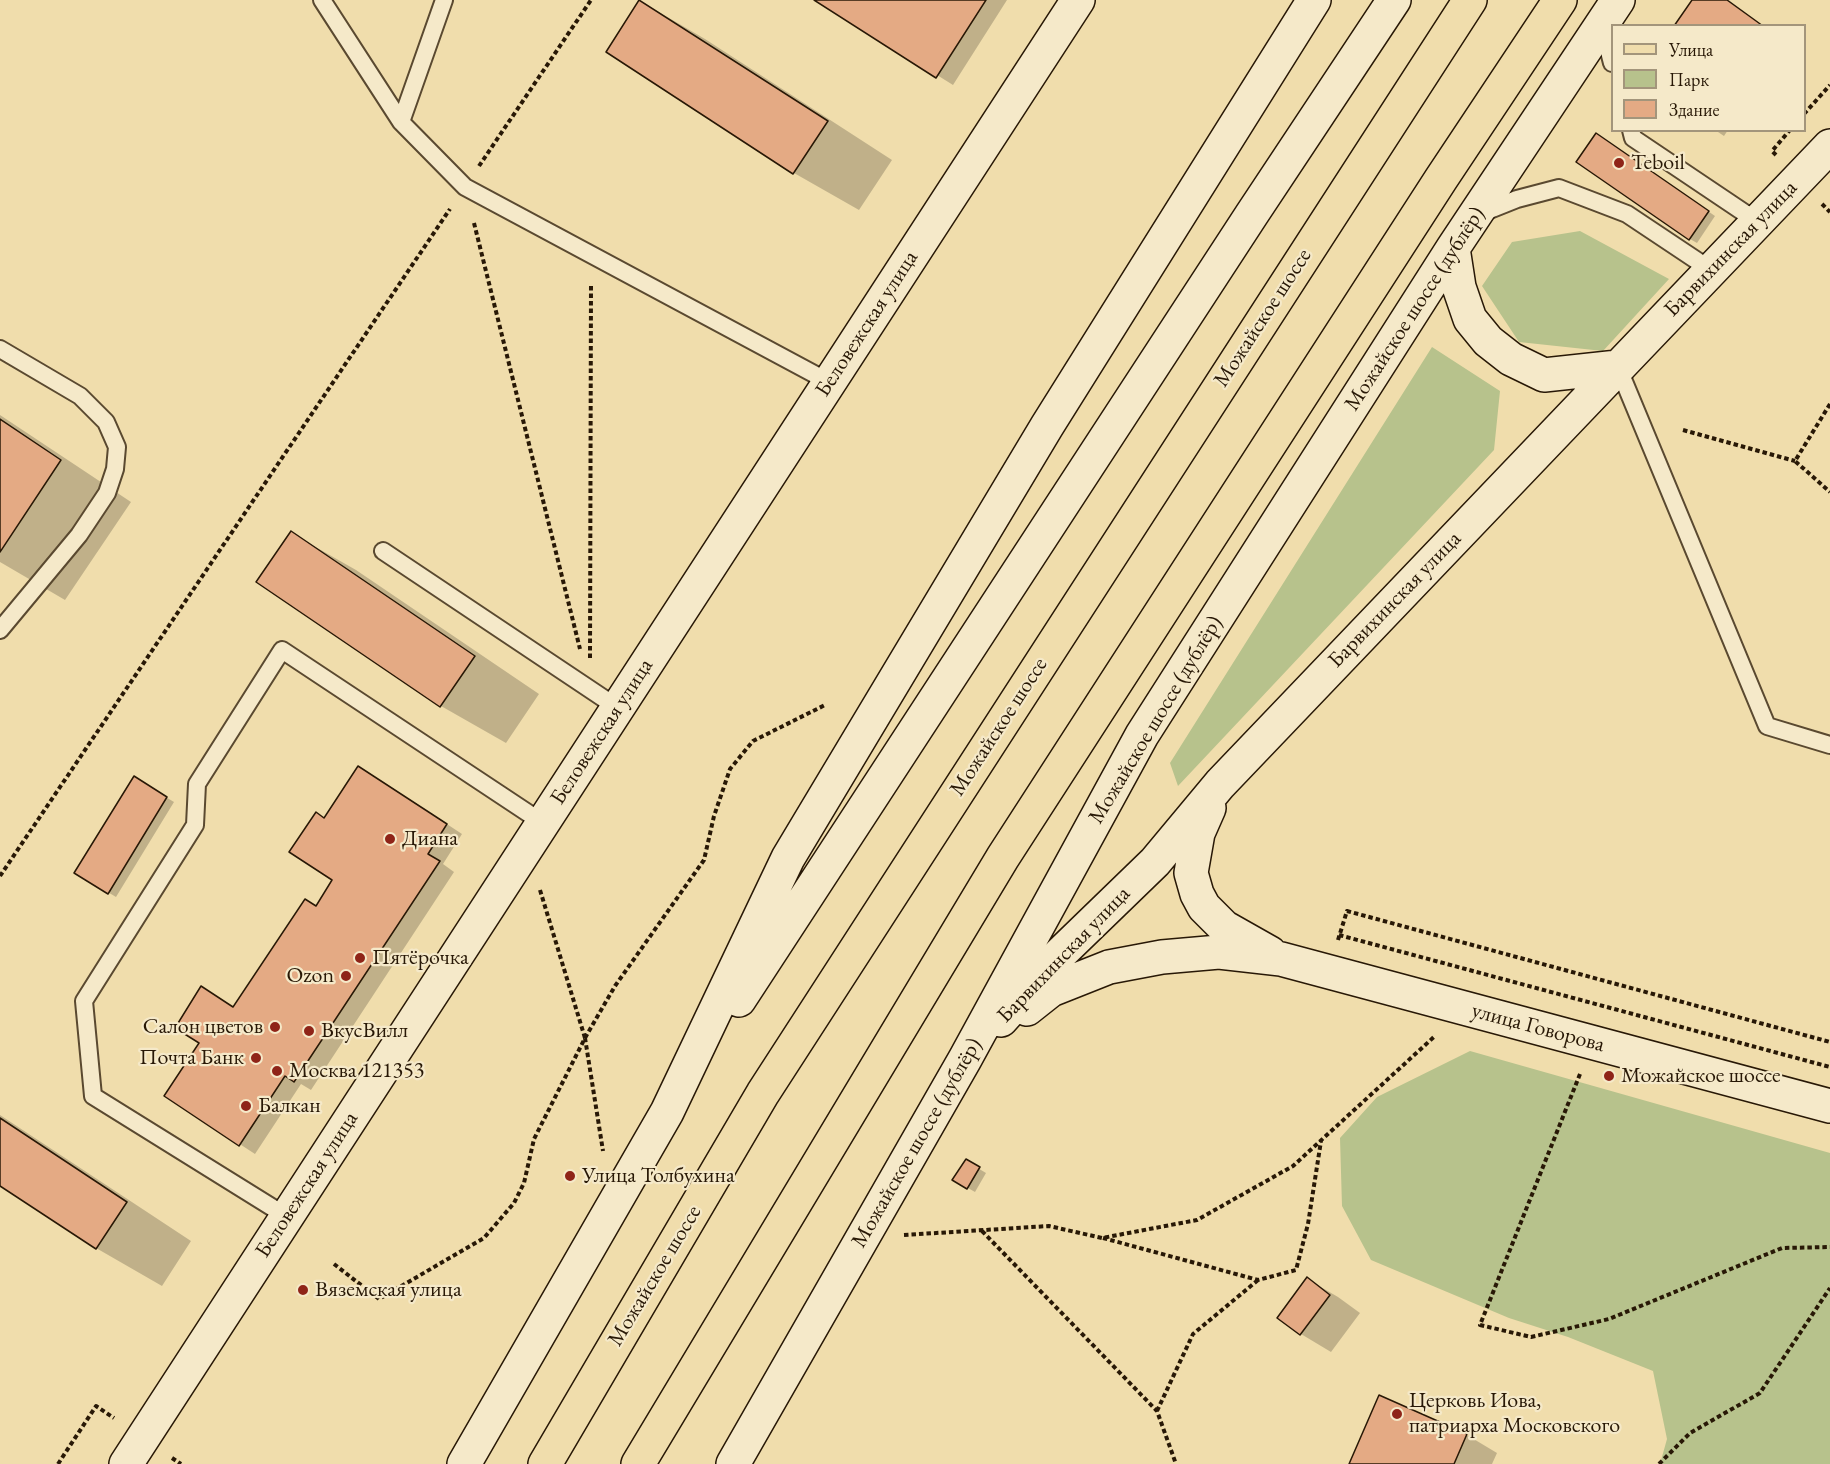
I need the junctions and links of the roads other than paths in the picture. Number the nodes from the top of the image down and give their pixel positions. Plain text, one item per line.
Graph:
1 (322, 0) edge
2 (444, 0) edge
3 (1078, 0) edge
4 (1314, 0) edge
5 (1394, 0) edge
6 (1457, 0) edge
7 (1470, 0) edge
8 (1560, 0) edge
9 (1610, 12) edge
10 (1611, 38) edge
11 (1395, 113) junction
12 (401, 122) junction
13 (1632, 132) edge
14 (1830, 146) edge
15 (1476, 216) junction
16 (1758, 222) junction
17 (1453, 248) junction
18 (1711, 270) junction
19 (0, 349) edge
20 (1618, 367) junction
21 (829, 382) junction
22 (382, 551) dead end
23 (2, 623) edge
24 (618, 708) junction
25 (1830, 745) edge
26 (1220, 784) junction
27 (535, 836) junction
28 (1281, 959) junction
29 (965, 1059) junction
30 (1830, 1106) edge
31 (667, 1112) junction
32 (286, 1216) junction
33 (135, 1451) edge
34 (642, 1456) edge
35 (464, 1464) edge
36 (545, 1464) edge
37 (733, 1464) edge

1 - 12 lane
2 - 12 lane
3 - 21 main road, Беловежская улица
4 - 31 main road
5 - 31 main road
6 - 11 main road
7 - 11 main road, Можайское шоссе
8 - 34 main road
9 - 10 lane
9 - 15 main road, Можайское шоссе (дублёр)
11 - 36 main road, Можайское шоссе
12 - 21 lane
13 - 16 lane
14 - 16 main road, Барвихинская улица
15 - 17 main road, Можайское шоссе (дублёр)
15 - 18 lane
16 - 18 main road, Барвихинская улица
17 - 20 main road
17 - 29 main road, Можайское шоссе (дублёр)
18 - 20 main road, Барвихинская улица
19 - 23 lane
20 - 25 lane
20 - 26 main road, Барвихинская улица
21 - 24 main road, Беловежская улица
22 - 24 lane
24 - 27 main road, Беловежская улица
26 - 28 main road, улица Говорова
26 - 29 main road, Барвихинская улица
27 - 32 main road, Беловежская улица
27 - 32 lane
28 - 29 main road, улица Говорова
28 - 30 main road, улица Говорова
29 - 37 main road, Можайское шоссе (дублёр)
31 - 35 main road
32 - 33 main road, Беловежская улица

